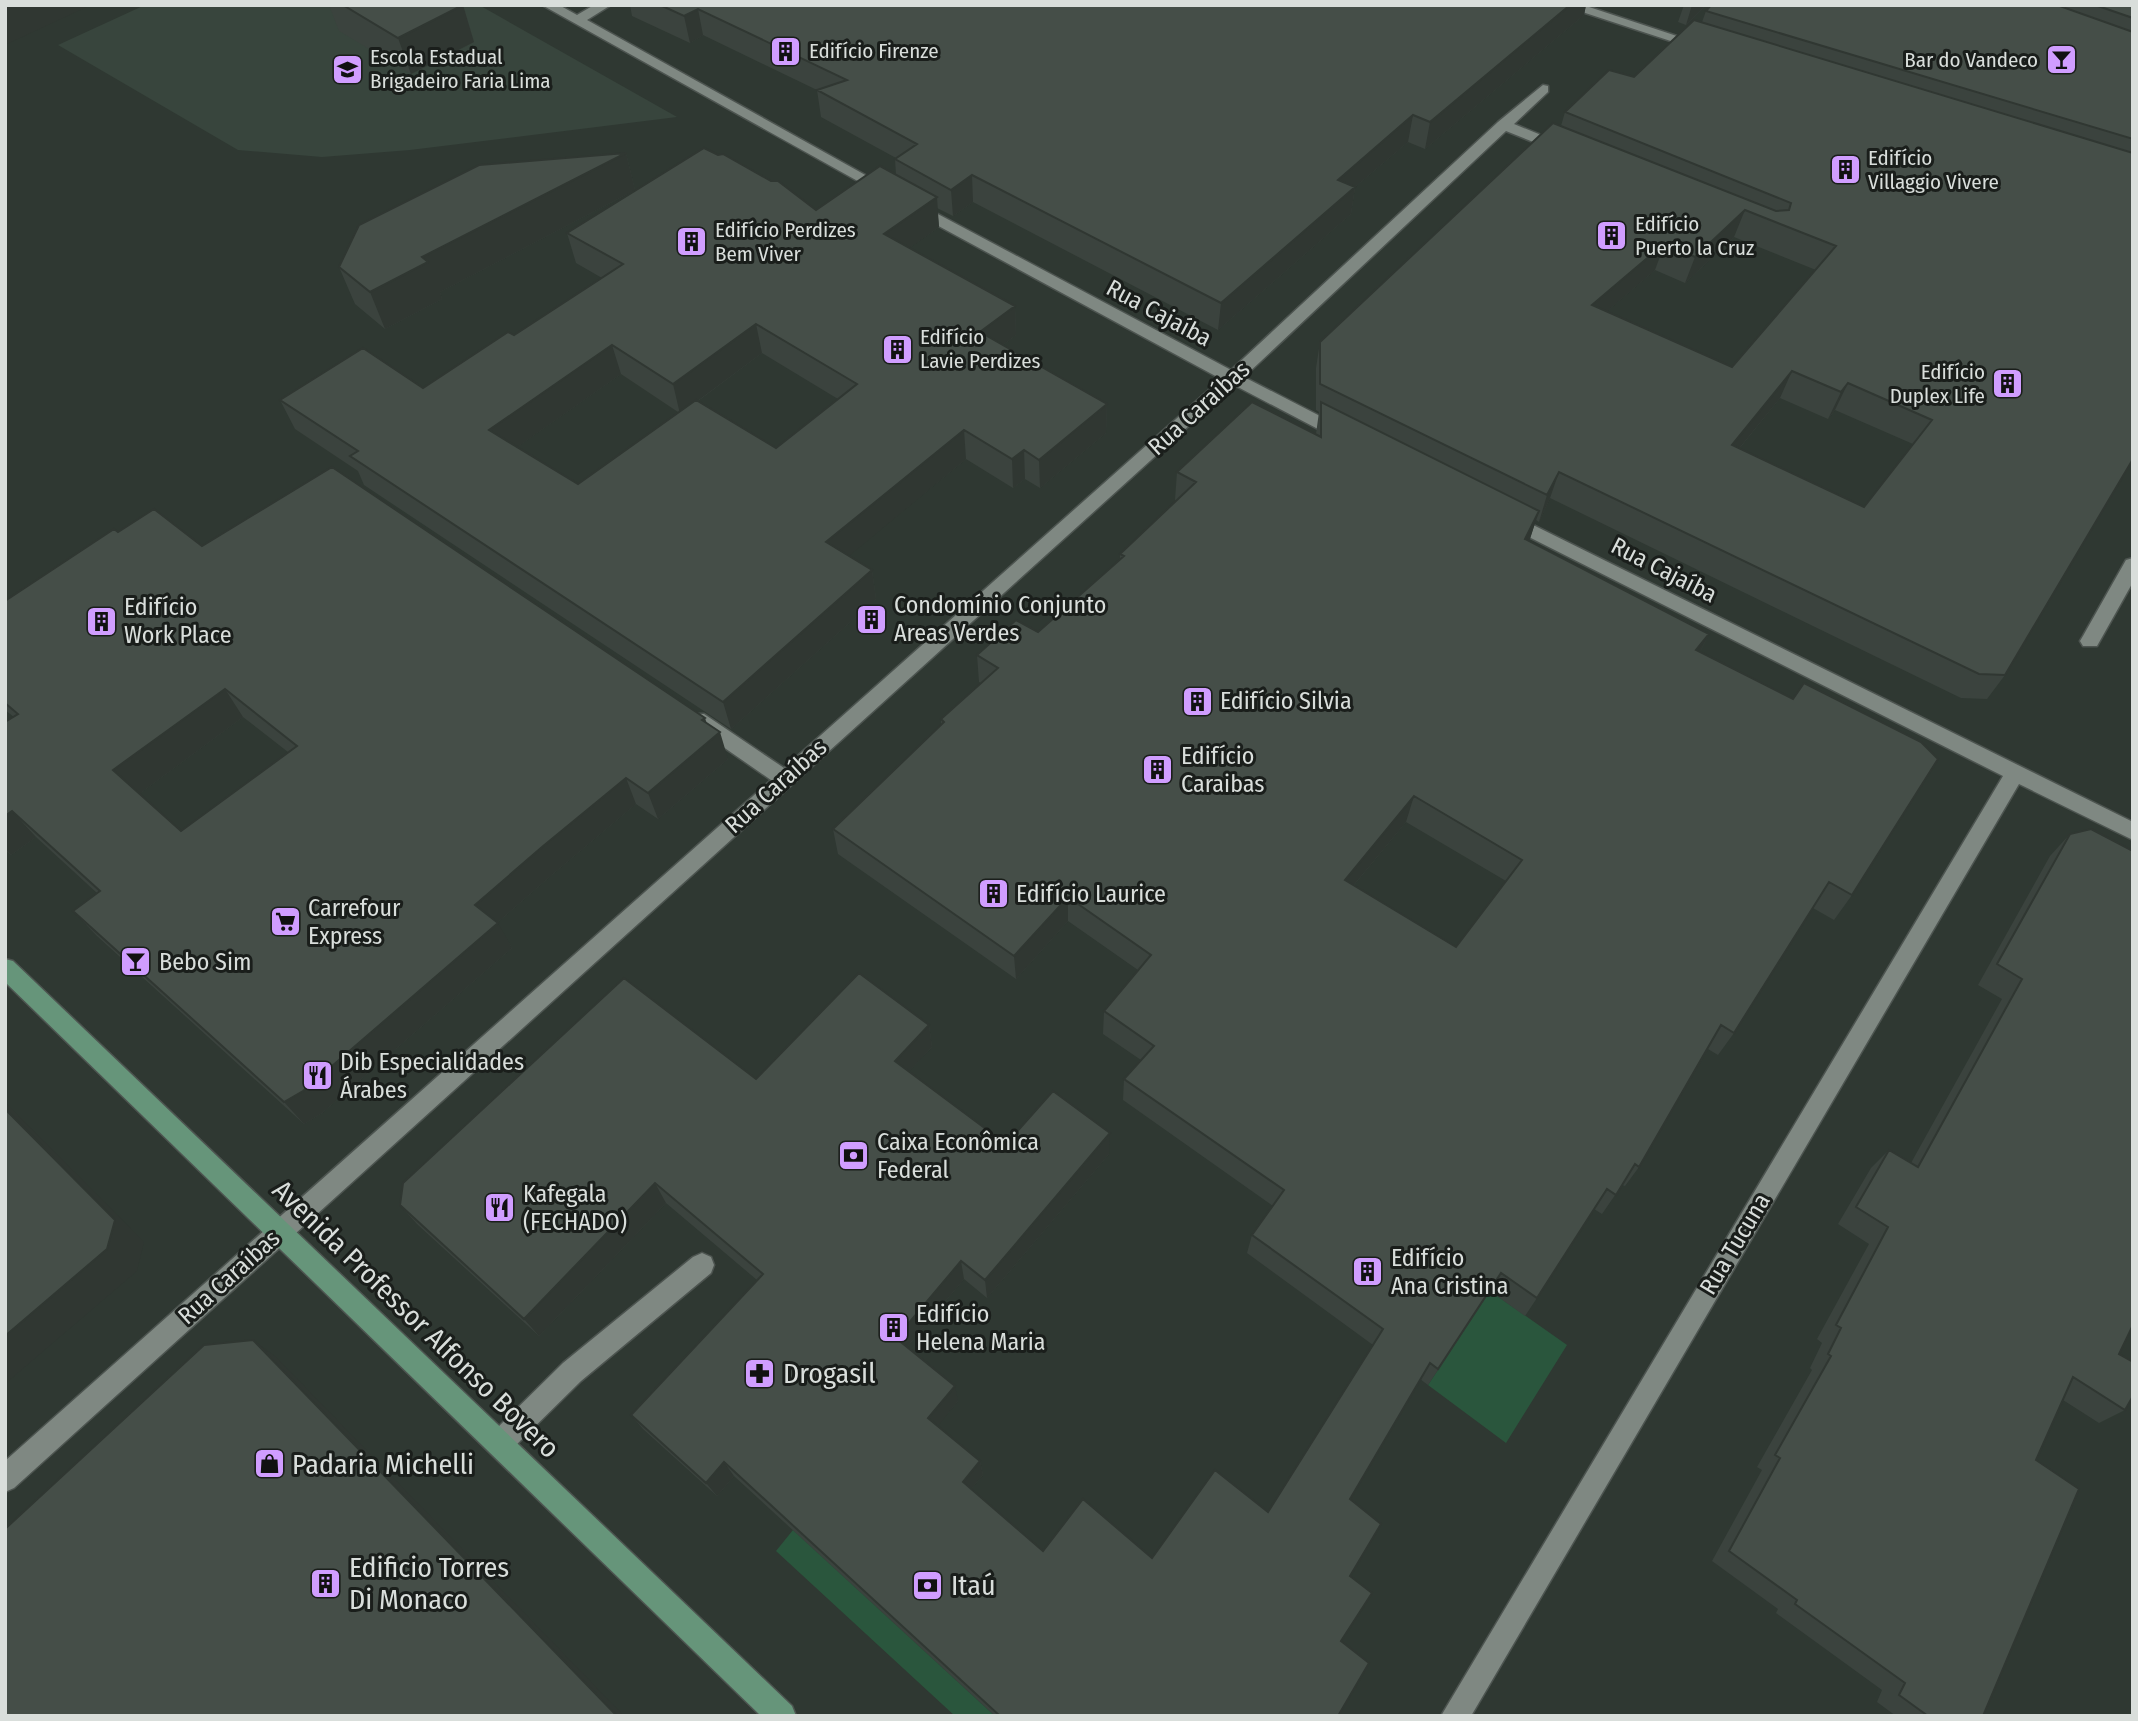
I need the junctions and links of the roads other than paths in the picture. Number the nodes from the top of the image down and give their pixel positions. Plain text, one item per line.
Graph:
1 (548, 5) edge
2 (604, 5) edge
3 (1568, 5) edge
4 (576, 21) junction
5 (1698, 25) edge
6 (1683, 40) junction
7 (1709, 48) edge
8 (1543, 89) dead end
9 (1503, 125) junction
10 (1577, 155) edge
11 (1232, 378) junction
12 (1362, 444) edge
13 (1498, 513) edge
14 (2133, 565) edge
15 (2090, 641) dead end
16 (682, 709) edge
17 (2015, 773) junction
18 (785, 779) junction
19 (2133, 832) edge
20 (5, 968) edge
21 (280, 1232) junction
22 (702, 1265) dead end
23 (500, 1443) junction
24 (5, 1479) edge
25 (782, 1716) edge
26 (1455, 1716) edge

1 - 4 street, Rua Cajaíba
2 - 4 street
3 - 6 street
4 - 11 street, Rua Cajaíba
5 - 6 street
6 - 7 street
8 - 9 street, Rua Caraíbas
9 - 10 street
9 - 11 street, Rua Caraíbas
11 - 12 street, Rua Cajaíba
11 - 18 street, Rua Caraíbas
13 - 17 street, Rua Cajaíba
14 - 15 street
16 - 18 street
17 - 19 street, Rua Cajaíba
17 - 26 street, Rua Tucuna
18 - 21 street, Rua Caraíbas
20 - 21 main road, Avenida Professor Alfonso Bovero
21 - 23 main road, Avenida Professor Alfonso Bovero
21 - 24 street, Rua Caraíbas
22 - 23 street
23 - 25 main road, Avenida Professor Alfonso Bovero

